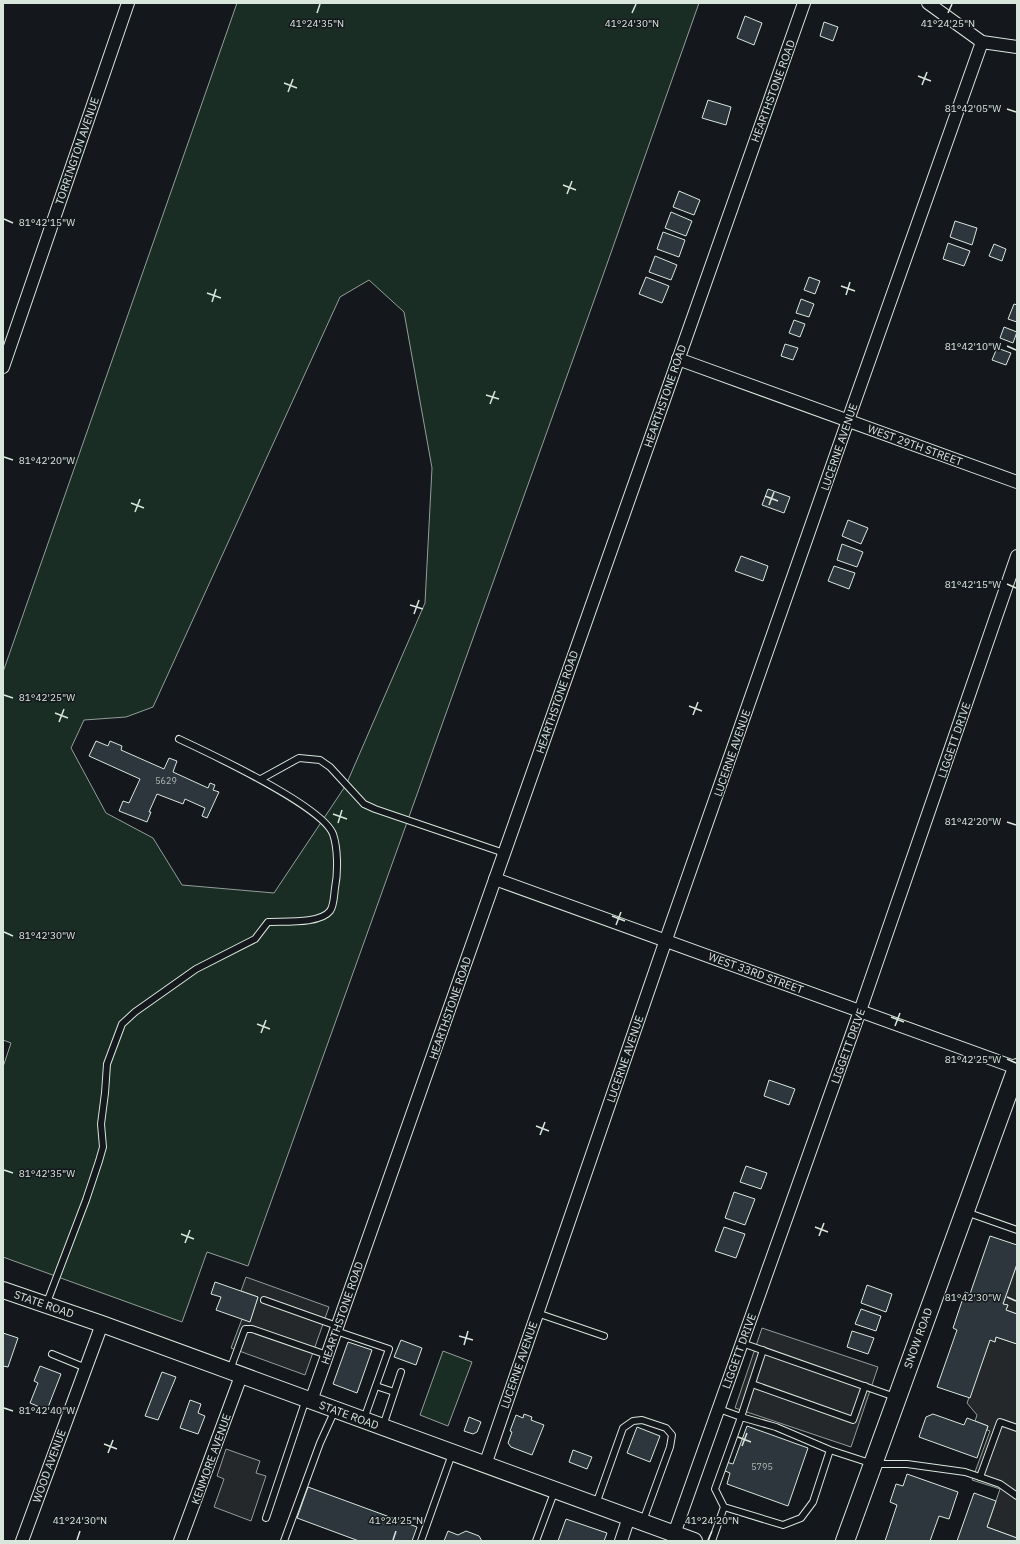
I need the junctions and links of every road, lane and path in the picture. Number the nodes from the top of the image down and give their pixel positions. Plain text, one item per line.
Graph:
1 (128, 3) edge
2 (804, 3) edge
3 (928, 3) edge
4 (982, 42) junction
5 (1017, 47) edge
6 (678, 359) junction
7 (3, 367) edge
8 (849, 421) junction
9 (1017, 482) edge
10 (1017, 556) edge
11 (179, 739) dead end
12 (261, 779) junction
13 (504, 853) junction
14 (495, 879) junction
15 (666, 941) junction
16 (860, 1011) junction
17 (1017, 1068) edge
18 (1013, 1090) edge
19 (965, 1211) junction
20 (1017, 1230) edge
21 (3, 1290) edge
22 (264, 1300) dead end
23 (46, 1305) junction
24 (537, 1313) junction
25 (102, 1324) junction
26 (337, 1328) junction
27 (604, 1336) dead end
28 (742, 1343) junction
29 (763, 1350) junction
30 (52, 1354) dead end
31 (327, 1355) junction
32 (86, 1368) junction
33 (401, 1372) dead end
34 (235, 1374) junction
35 (752, 1384) junction
36 (376, 1386) junction
37 (865, 1386) junction
38 (394, 1392) junction
39 (897, 1397) junction
40 (309, 1400) junction
41 (719, 1409) junction
42 (335, 1410) junction
43 (741, 1417) junction
44 (364, 1420) junction
45 (382, 1427) junction
46 (1017, 1428) edge
47 (830, 1450) junction
48 (452, 1453) junction
49 (873, 1464) junction
50 (485, 1465) junction
51 (980, 1477) junction
52 (555, 1490) junction
53 (1017, 1496) edge
54 (596, 1505) junction
55 (724, 1506) junction
56 (266, 1518) dead end
57 (636, 1520) junction
58 (674, 1534) junction
59 (22, 1541) edge
60 (180, 1541) edge
61 (284, 1541) edge
62 (422, 1541) edge
63 (536, 1541) edge
64 (620, 1541) edge
65 (694, 1541) edge
66 (712, 1541) edge
67 (845, 1541) edge

1 - 7 street, TORRINGTON AVENUE
2 - 6 street, HEARTHSTONE ROAD
3 - 4 street
4 - 5 street
4 - 8 street, LUCERNE AVENUE
6 - 8 street, WEST 29TH STREET
6 - 13 street, HEARTHSTONE ROAD
8 - 9 street, WEST 29TH STREET
8 - 15 street, LUCERNE AVENUE
10 - 16 street, LIGGETT DRIVE
11 - 12 lane
12 - 13 lane
12 - 23 lane
13 - 14 street, HEARTHSTONE ROAD
14 - 15 street, WEST 33RD STREET
14 - 26 street, HEARTHSTONE ROAD
15 - 16 street, WEST 33RD STREET
15 - 24 street, LUCERNE AVENUE
16 - 17 street, WEST 33RD STREET
16 - 28 street, LIGGETT DRIVE
17 - 18 main road, SNOW ROAD
18 - 19 main road, SNOW ROAD
19 - 20 lane
19 - 39 main road, SNOW ROAD
21 - 23 main road, STATE ROAD
22 - 26 lane
23 - 25 main road, STATE ROAD
24 - 27 lane
24 - 50 street, LUCERNE AVENUE
25 - 32 street, WOOD AVENUE
25 - 34 main road, STATE ROAD
26 - 31 street, HEARTHSTONE ROAD
26 - 36 lane
28 - 29 lane
28 - 41 street, LIGGETT DRIVE
29 - 35 lane
29 - 37 lane
30 - 32 lane
31 - 34 lane
31 - 40 street, HEARTHSTONE ROAD
32 - 59 street, WOOD AVENUE
33 - 38 lane
34 - 40 main road, STATE ROAD
34 - 60 street, KENMORE AVENUE
35 - 37 lane
35 - 43 lane
36 - 38 lane
36 - 44 lane
37 - 39 lane
38 - 45 lane
39 - 49 main road, SNOW ROAD
40 - 42 main road, STATE ROAD
40 - 56 lane
41 - 43 lane
41 - 58 street, LIGGETT DRIVE
42 - 44 main road, STATE ROAD
42 - 61 lane
43 - 47 lane
43 - 55 lane
44 - 45 main road, STATE ROAD
45 - 48 main road, STATE ROAD
46 - 51 lane
47 - 49 lane
47 - 55 lane
48 - 50 main road, STATE ROAD
48 - 62 lane
49 - 51 lane
49 - 67 main road, SNOW ROAD
50 - 52 main road, STATE ROAD
51 - 53 lane
52 - 54 main road, STATE ROAD
52 - 63 lane
54 - 57 main road, STATE ROAD
54 - 57 lane
55 - 66 lane
57 - 58 main road, STATE ROAD
57 - 64 street
58 - 65 main road, STATE ROAD

